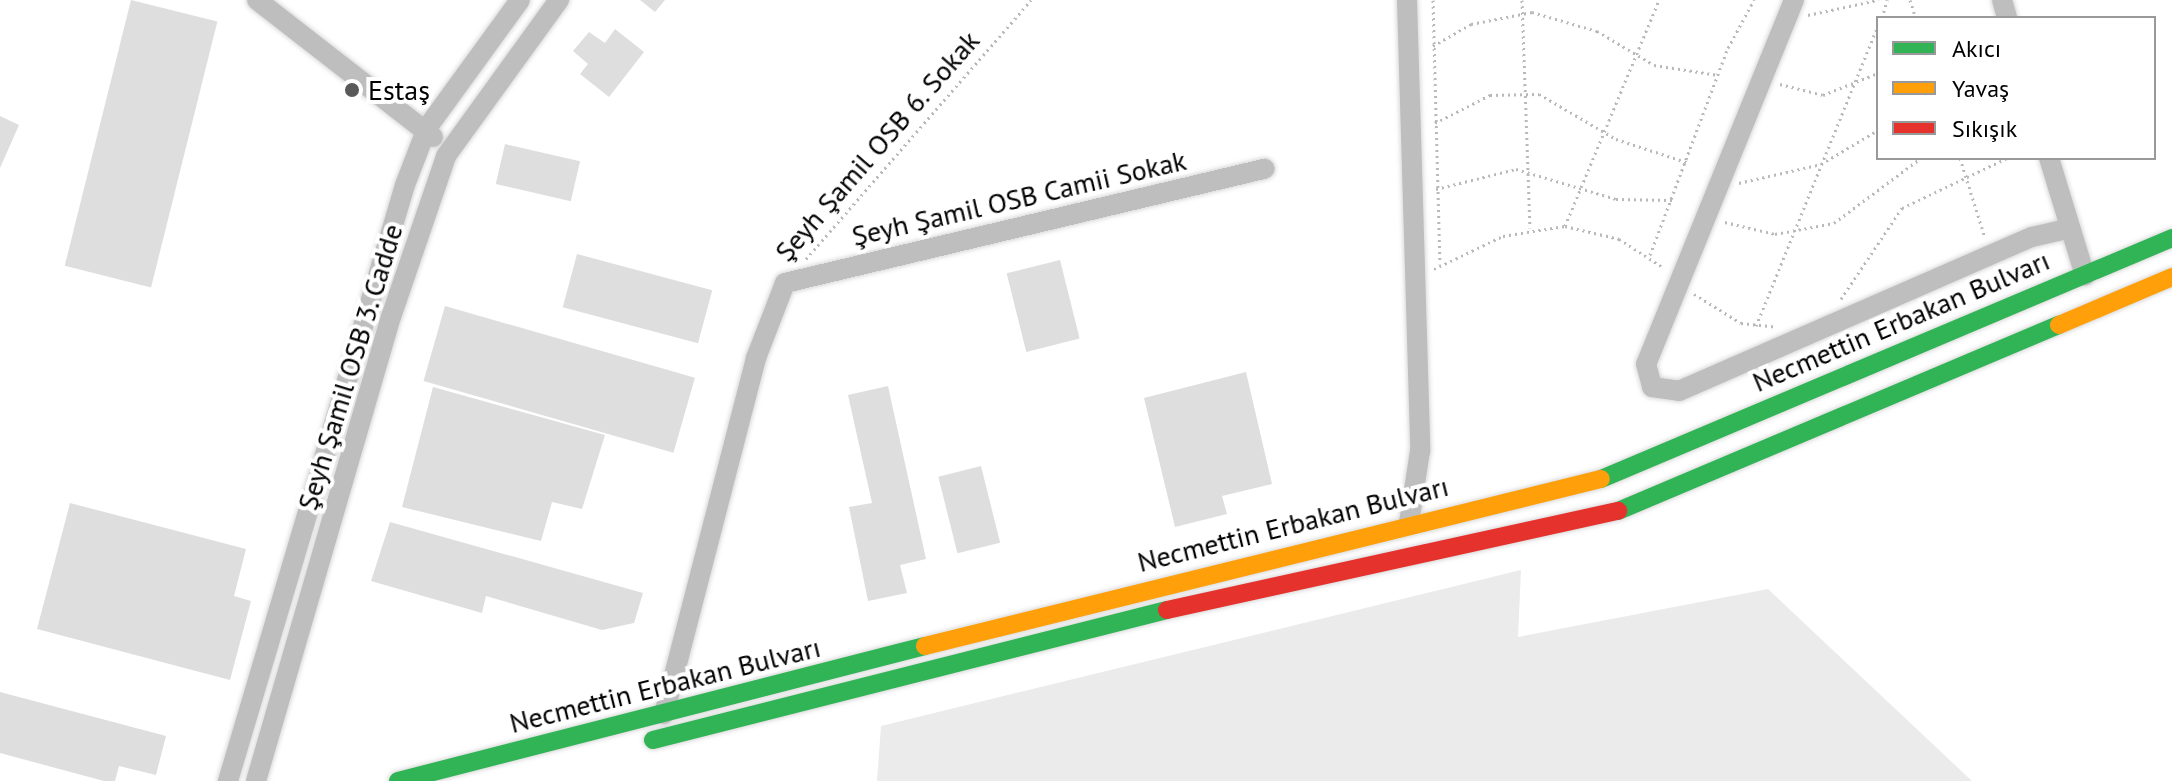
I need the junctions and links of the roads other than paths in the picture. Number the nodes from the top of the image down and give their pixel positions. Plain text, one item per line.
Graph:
1 (257, 0) edge
2 (520, 0) edge
3 (559, 0) edge
4 (1407, 0) edge
5 (1792, 5) edge
6 (427, 128) junction
7 (446, 156) junction
8 (2050, 160) edge
9 (1265, 169) dead end
10 (2070, 228) junction
11 (2172, 238) edge
12 (2085, 276) junction
13 (2172, 277) edge
14 (1409, 523) junction
15 (664, 714) junction
16 (625, 747) dead end
17 (228, 781) edge
18 (256, 781) edge
19 (398, 781) edge

1 - 6 street
2 - 6 street
3 - 7 street, Şeyh Şamil OSB 3. Cadde
4 - 14 street
5 - 10 street
6 - 7 street
6 - 17 street
7 - 18 street, Şeyh Şamil OSB 3. Cadde
8 - 10 street
9 - 15 street, Şeyh Şamil OSB Camii Sokak
10 - 12 street
11 - 12 main road, Necmettin Erbakan Bulvarı
12 - 14 main road, Necmettin Erbakan Bulvarı
13 - 16 main road, Necmettin Erbakan Bulvarı
14 - 15 main road, Necmettin Erbakan Bulvarı
15 - 19 main road, Necmettin Erbakan Bulvarı

